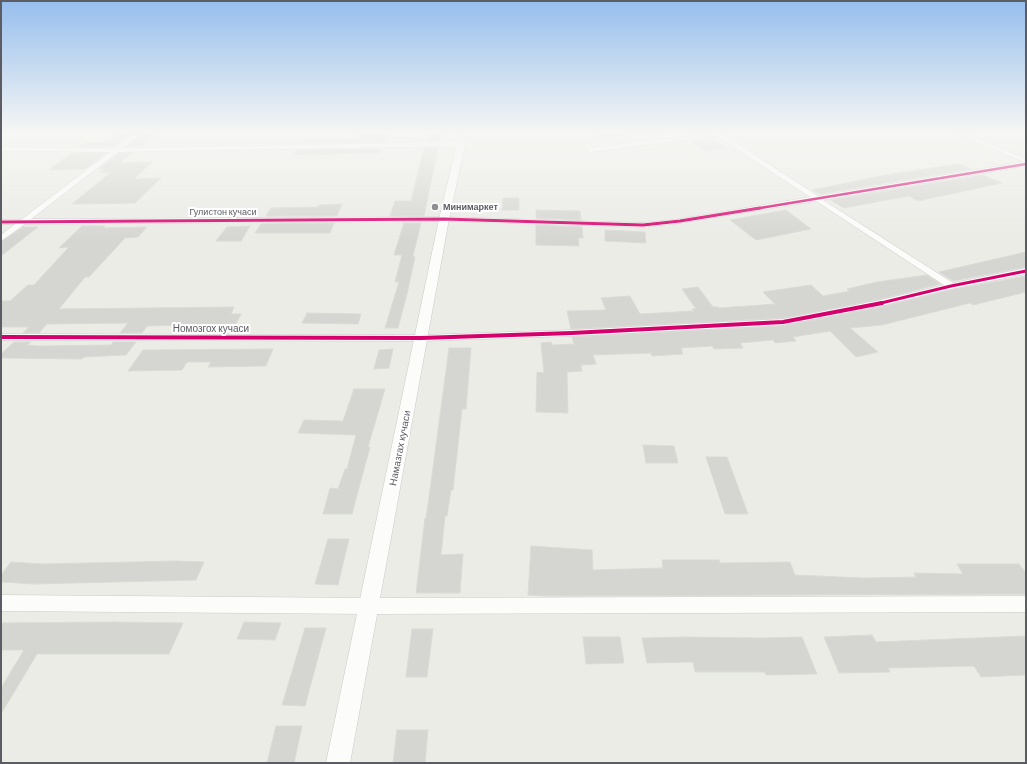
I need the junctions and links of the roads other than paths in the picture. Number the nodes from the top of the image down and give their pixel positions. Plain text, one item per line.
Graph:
1 (91, 169) edge
2 (455, 169) edge
3 (770, 169) edge
4 (998, 169) edge
5 (816, 199) junction
6 (444, 219) junction
7 (1, 222) edge
8 (22, 222) junction
9 (1, 239) edge
10 (1026, 271) edge
11 (951, 286) junction
12 (1, 337) edge
13 (421, 338) junction
14 (1, 602) edge
15 (1026, 604) edge
16 (369, 606) junction
17 (338, 763) edge

1 - 8 street
2 - 6 street, Намазгах кучаси
3 - 5 street
4 - 5 street, Гулистон кучаси
5 - 6 street, Гулистон кучаси
5 - 11 street
6 - 8 street, Гулистон кучаси
6 - 13 street, Намазгах кучаси
7 - 8 street, Гулистон кучаси
8 - 9 street
10 - 11 street, Номозгох кучаси
11 - 13 street, Номозгох кучаси
12 - 13 street, Номозгох кучаси
13 - 16 street, Намазгах кучаси
14 - 16 street
15 - 16 street
16 - 17 street, Намазгах кучаси

